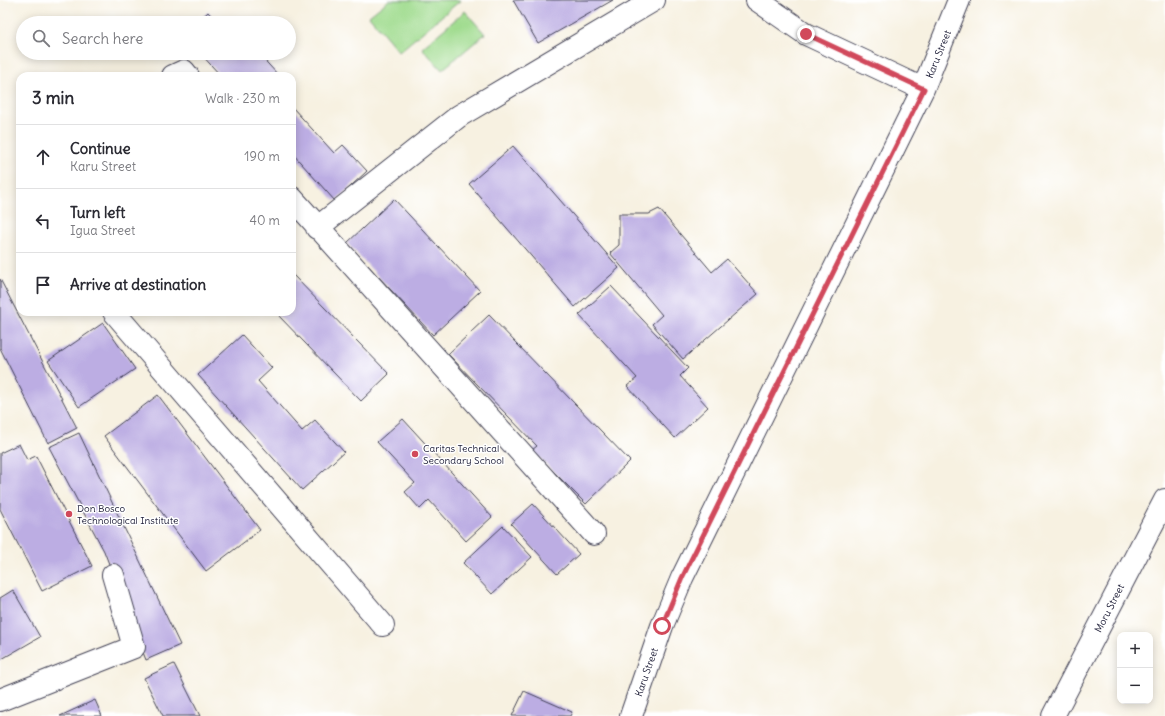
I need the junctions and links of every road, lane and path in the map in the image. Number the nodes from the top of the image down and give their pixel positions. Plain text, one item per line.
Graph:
1 (654, 0) edge
2 (757, 0) edge
3 (959, 0) edge
4 (924, 89) junction
5 (296, 203) edge
6 (317, 228) junction
7 (117, 316) edge
8 (1165, 500) edge
9 (594, 534) dead end
10 (113, 575) dead end
11 (383, 625) dead end
12 (0, 700) edge
13 (631, 716) edge
14 (1053, 716) edge

1 - 6 street
2 - 4 street
3 - 4 street, Karu Street
4 - 13 street, Karu Street
5 - 6 street
6 - 9 street
7 - 11 street
8 - 14 street, Moru Street
10 - 12 street

